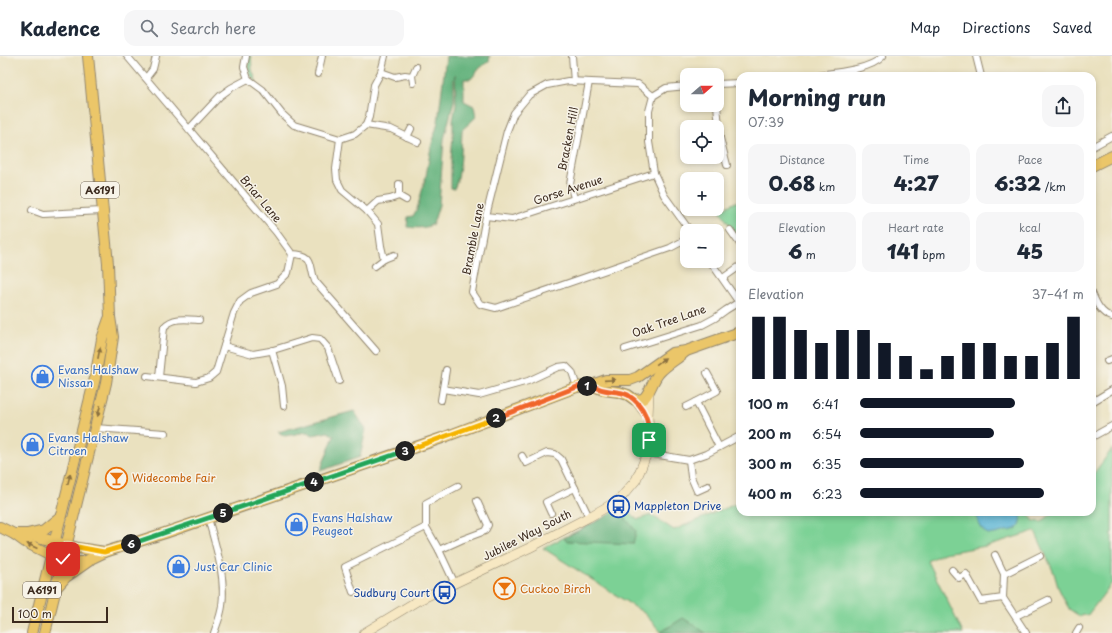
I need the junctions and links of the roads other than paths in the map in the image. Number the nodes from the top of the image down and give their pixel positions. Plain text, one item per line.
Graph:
1 (88, 56) edge
2 (127, 56) edge
3 (156, 56) edge
4 (246, 56) edge
5 (322, 56) edge
6 (385, 56) edge
7 (572, 56) edge
8 (883, 56) edge
9 (976, 56) edge
10 (416, 67) dead end
11 (381, 72) junction
12 (833, 72) edge
13 (980, 72) edge
14 (318, 74) dead end
15 (412, 76) junction
16 (146, 78) junction
17 (248, 79) junction
18 (574, 82) junction
19 (589, 82) junction
20 (414, 83) dead end
21 (736, 83) edge
22 (724, 84) edge
23 (680, 87) edge
24 (653, 96) junction
25 (718, 112) edge
26 (366, 125) junction
27 (189, 129) junction
28 (411, 129) dead end
29 (1112, 136) edge
30 (407, 137) junction
31 (340, 139) junction
32 (418, 142) dead end
33 (1096, 144) edge
34 (1112, 156) edge
35 (1096, 164) edge
36 (727, 165) dead end
37 (654, 173) junction
38 (399, 184) dead end
39 (399, 196) junction
40 (574, 198) junction
41 (406, 200) dead end
42 (32, 210) dead end
43 (102, 211) junction
44 (367, 211) junction
45 (486, 216) junction
46 (685, 224) edge
47 (730, 230) dead end
48 (736, 238) edge
49 (680, 243) edge
50 (292, 254) junction
51 (394, 255) dead end
52 (384, 260) junction
53 (374, 266) dead end
54 (715, 268) edge
55 (736, 269) edge
56 (723, 278) junction
57 (736, 297) edge
58 (736, 305) edge
59 (1096, 305) edge
60 (191, 311) dead end
61 (110, 317) junction
62 (1112, 317) edge
63 (191, 319) junction
64 (199, 320) dead end
65 (736, 333) edge
66 (224, 346) junction
67 (625, 349) dead end
68 (272, 350) junction
69 (686, 350) junction
70 (376, 351) dead end
71 (446, 370) dead end
72 (344, 372) dead end
73 (707, 373) dead end
74 (337, 375) junction
75 (147, 376) dead end
76 (159, 377) junction
77 (634, 378) junction
78 (339, 381) dead end
79 (592, 385) junction
80 (577, 387) junction
81 (443, 389) junction
82 (1112, 390) edge
83 (649, 391) junction
84 (632, 398) junction
85 (440, 400) dead end
86 (1096, 400) edge
87 (696, 402) junction
88 (284, 406) dead end
89 (686, 407) dead end
90 (648, 417) junction
91 (1112, 426) edge
92 (95, 428) junction
93 (165, 433) dead end
94 (1096, 435) edge
95 (736, 438) edge
96 (718, 447) junction
97 (647, 453) junction
98 (522, 456) dead end
99 (689, 460) junction
100 (458, 486) dead end
101 (708, 486) dead end
102 (574, 488) junction
103 (477, 501) dead end
104 (551, 513) dead end
105 (60, 517) junction
106 (589, 517) junction
107 (208, 518) junction
108 (0, 527) edge
109 (426, 527) junction
110 (14, 534) junction
111 (27, 534) junction
112 (60, 544) junction
113 (439, 550) junction
114 (104, 552) junction
115 (995, 555) dead end
116 (1040, 556) dead end
117 (57, 557) junction
118 (91, 560) junction
119 (952, 570) dead end
120 (1004, 574) junction
121 (454, 584) junction
122 (56, 588) junction
123 (353, 592) dead end
124 (1003, 598) junction
125 (1048, 600) dead end
126 (1016, 616) junction
127 (33, 629) edge
128 (45, 633) edge
129 (214, 633) edge
130 (364, 633) edge
131 (1026, 633) edge

1 - 43 main road, A6191
2 - 16 street, Briar Lane
3 - 16 street
4 - 17 street
5 - 14 street
6 - 11 street
7 - 18 street
8 - 12 street
9 - 13 street
10 - 15 street
11 - 15 street
11 - 26 street
15 - 20 street
16 - 27 street, Briar Lane
17 - 27 street
17 - 31 street
18 - 19 street, Bramble Lane
18 - 45 street, Bramble Lane
19 - 24 street, Bramble Lane
19 - 40 street, Bracken Hill
21 - 22 street
23 - 24 street
24 - 37 street
25 - 36 street
26 - 30 street
26 - 31 street
27 - 50 street, Briar Lane
28 - 30 street
29 - 33 street
30 - 32 street
31 - 44 street
34 - 35 main road
37 - 40 street, Gorse Avenue
37 - 46 street
38 - 39 street
39 - 41 street
39 - 44 street
40 - 45 street, Gorse Avenue
42 - 43 street
43 - 61 main road, A6191
44 - 52 street
45 - 49 street, Bramble Lane
47 - 48 street
50 - 66 street
50 - 70 street
51 - 52 street
52 - 53 street
54 - 56 street
55 - 56 street
56 - 57 street
58 - 67 street, Oak Tree Lane
59 - 62 street
60 - 63 street
61 -> 92 main road, A6191
105 -> 61 main road, A6191
63 - 64 street
63 - 76 street
65 - 69 main road
66 - 68 street
66 - 76 street
68 - 74 street
68 - 88 street
77 -> 69 main road
69 - 83 main road
71 - 81 street
72 - 74 street
73 - 87 street
74 - 78 street
75 - 76 street
79 -> 77 main road
77 - 83 main road
77 - 84 main road
79 - 80 main road
79 - 84 main road
80 - 81 street
80 - 107 main road
81 - 85 street
82 - 86 street
83 - 84 main road
83 - 90 street, Jubilee Way South
84 - 90 street
87 - 89 street
87 - 96 street
90 - 97 street, Jubilee Way South
91 - 94 street
92 - 93 street
92 - 112 main road, A6191
95 - 96 street
96 - 99 street
97 - 99 street
97 - 106 street, Jubilee Way South
98 - 102 street
99 - 101 street
100 - 109 street
102 - 104 street
102 - 106 street
103 - 113 street
105 - 111 main road
105 - 112 main road, A6191
106 - 121 street, Jubilee Way South
107 - 114 main road
107 - 129 street
108 - 110 main road
109 - 113 street
109 - 123 street
110 - 111 main road
117 -> 110 main road
111 - 112 main road
112 - 114 main road
112 - 117 main road
113 - 121 street
114 - 118 main road
115 - 120 street
116 - 120 street
117 - 118 main road
117 - 122 main road, A6191
117 - 127 main road, A6191
118 - 122 main road
119 - 124 street
120 - 124 street
121 - 130 street, Jubilee Way South
122 - 128 main road, A6191
124 - 126 street
125 - 126 street
126 - 131 street

